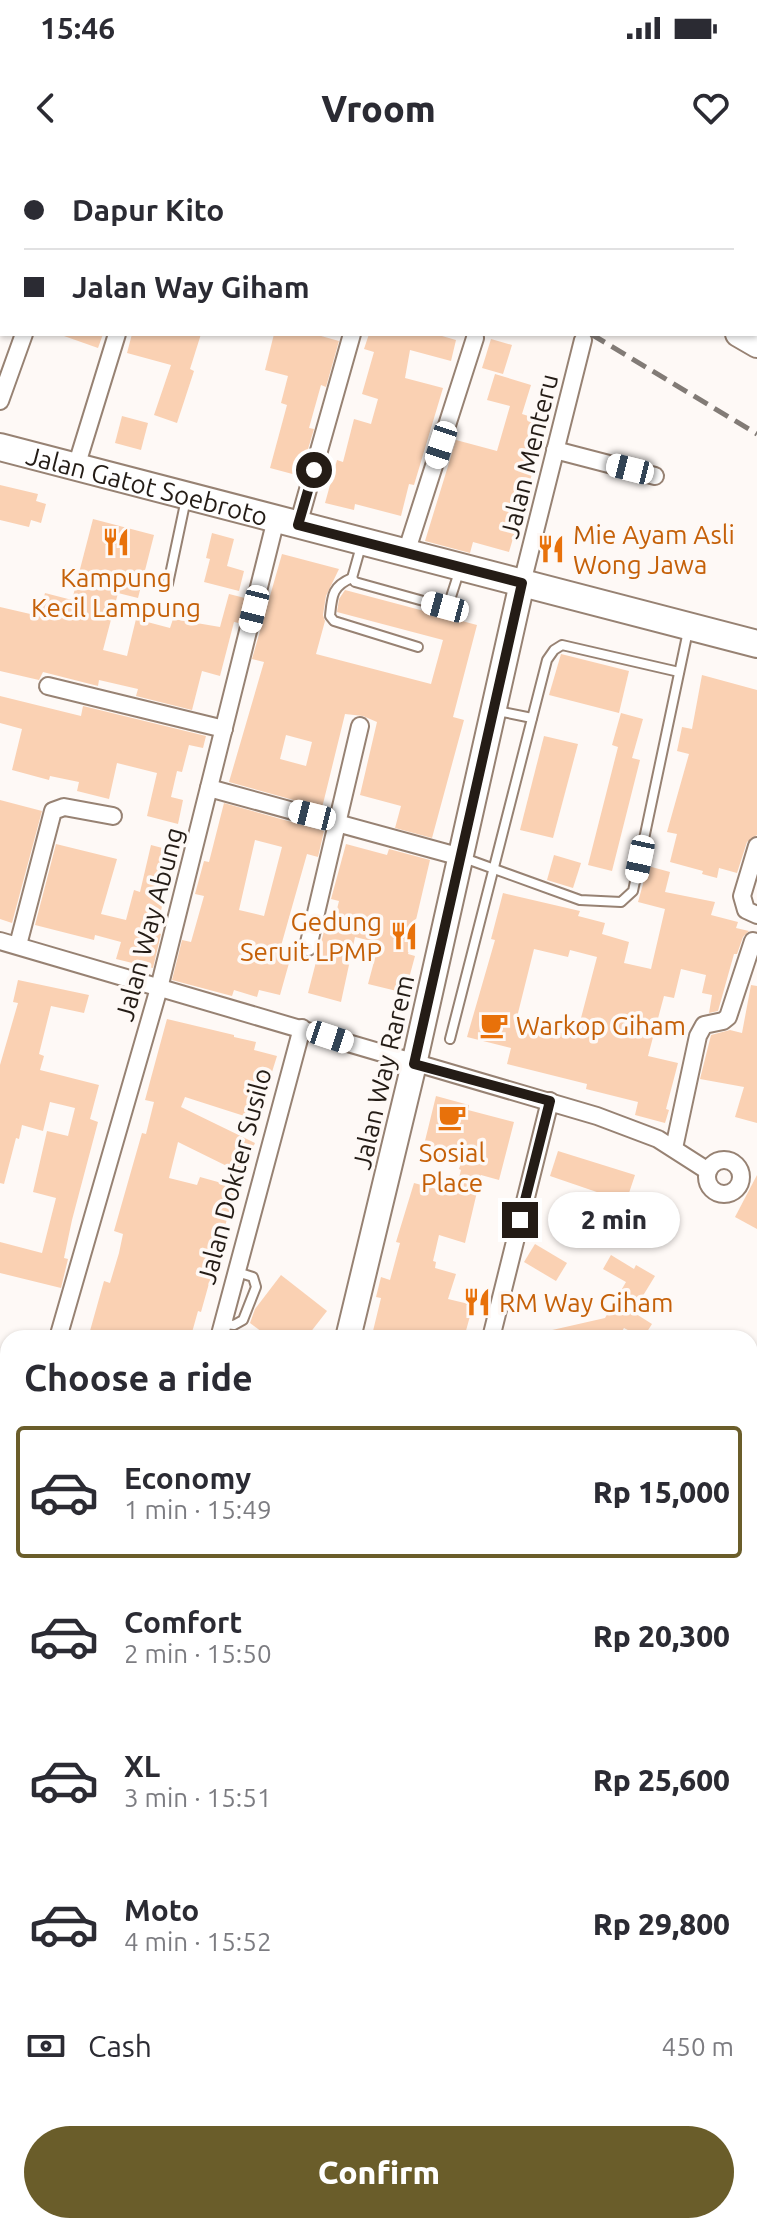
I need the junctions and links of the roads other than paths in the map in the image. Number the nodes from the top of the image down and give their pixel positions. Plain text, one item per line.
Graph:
1 (23, 336) edge
2 (116, 336) edge
3 (351, 336) edge
4 (475, 338) dead end
5 (583, 340) dead end
6 (0, 401) edge
7 (0, 447) edge
8 (555, 450) junction
9 (76, 467) junction
10 (655, 476) dead end
11 (187, 496) junction
12 (287, 522) junction
13 (363, 542) junction
14 (406, 553) junction
15 (460, 567) junction
16 (352, 578) junction
17 (522, 583) junction
18 (168, 584) dead end
19 (689, 627) junction
20 (757, 644) edge
21 (418, 647) dead end
22 (679, 672) junction
23 (48, 686) dead end
24 (493, 710) junction
25 (532, 718) junction
26 (360, 726) dead end
27 (224, 729) junction
28 (209, 788) junction
29 (113, 816) dead end
30 (337, 821) junction
31 (757, 846) edge
32 (461, 857) junction
33 (494, 869) junction
34 (757, 915) edge
35 (753, 941) dead end
36 (5, 946) edge
37 (308, 947) dead end
38 (159, 988) junction
39 (302, 1028) junction
40 (450, 1039) dead end
41 (414, 1064) junction
42 (550, 1101) junction
43 (674, 1148) junction
44 (708, 1171) dead end
45 (60, 1330) edge
46 (221, 1330) edge
47 (350, 1330) edge
48 (493, 1330) edge

1 - 6 street
2 - 9 street
3 - 12 street, Jalan Way Abung
4 - 14 street
5 - 8 street, Jalan Menteru
7 - 9 main road, Jalan Gatot Soebroto
8 - 10 street
8 - 17 street, Jalan Menteru
9 - 11 main road, Jalan Gatot Soebroto
11 - 12 main road, Jalan Gatot Soebroto
11 - 18 lane
12 - 13 main road, Jalan Gatot Soebroto
12 - 27 street, Jalan Way Abung
13 - 14 main road, Jalan Gatot Soebroto
13 - 16 lane
14 - 15 main road, Jalan Gatot Soebroto
15 - 16 lane
15 - 17 main road, Jalan Gatot Soebroto
16 - 21 lane
17 - 19 main road, Jalan Gatot Soebroto
17 - 24 street, Jalan Way Rarem
19 - 20 main road, Jalan Gatot Soebroto
19 - 22 lane
22 - 25 lane
22 - 33 lane
23 - 27 street
24 - 25 lane
24 - 32 street, Jalan Way Rarem
25 - 33 lane
26 - 30 street
27 - 28 street, Jalan Way Abung
28 - 30 street
28 - 38 street, Jalan Way Abung
29 - 36 street
30 - 32 street
30 - 37 street
31 - 34 street
32 - 33 lane
32 - 41 street, Jalan Way Rarem
33 - 40 lane
35 - 43 street
36 - 38 street
38 - 39 street
38 - 45 street, Jalan Way Abung
39 - 41 street
39 - 46 street, Jalan Dokter Susilo
41 - 42 street
41 - 47 street, Jalan Way Rarem
42 - 43 street
42 - 48 street
43 - 44 street

